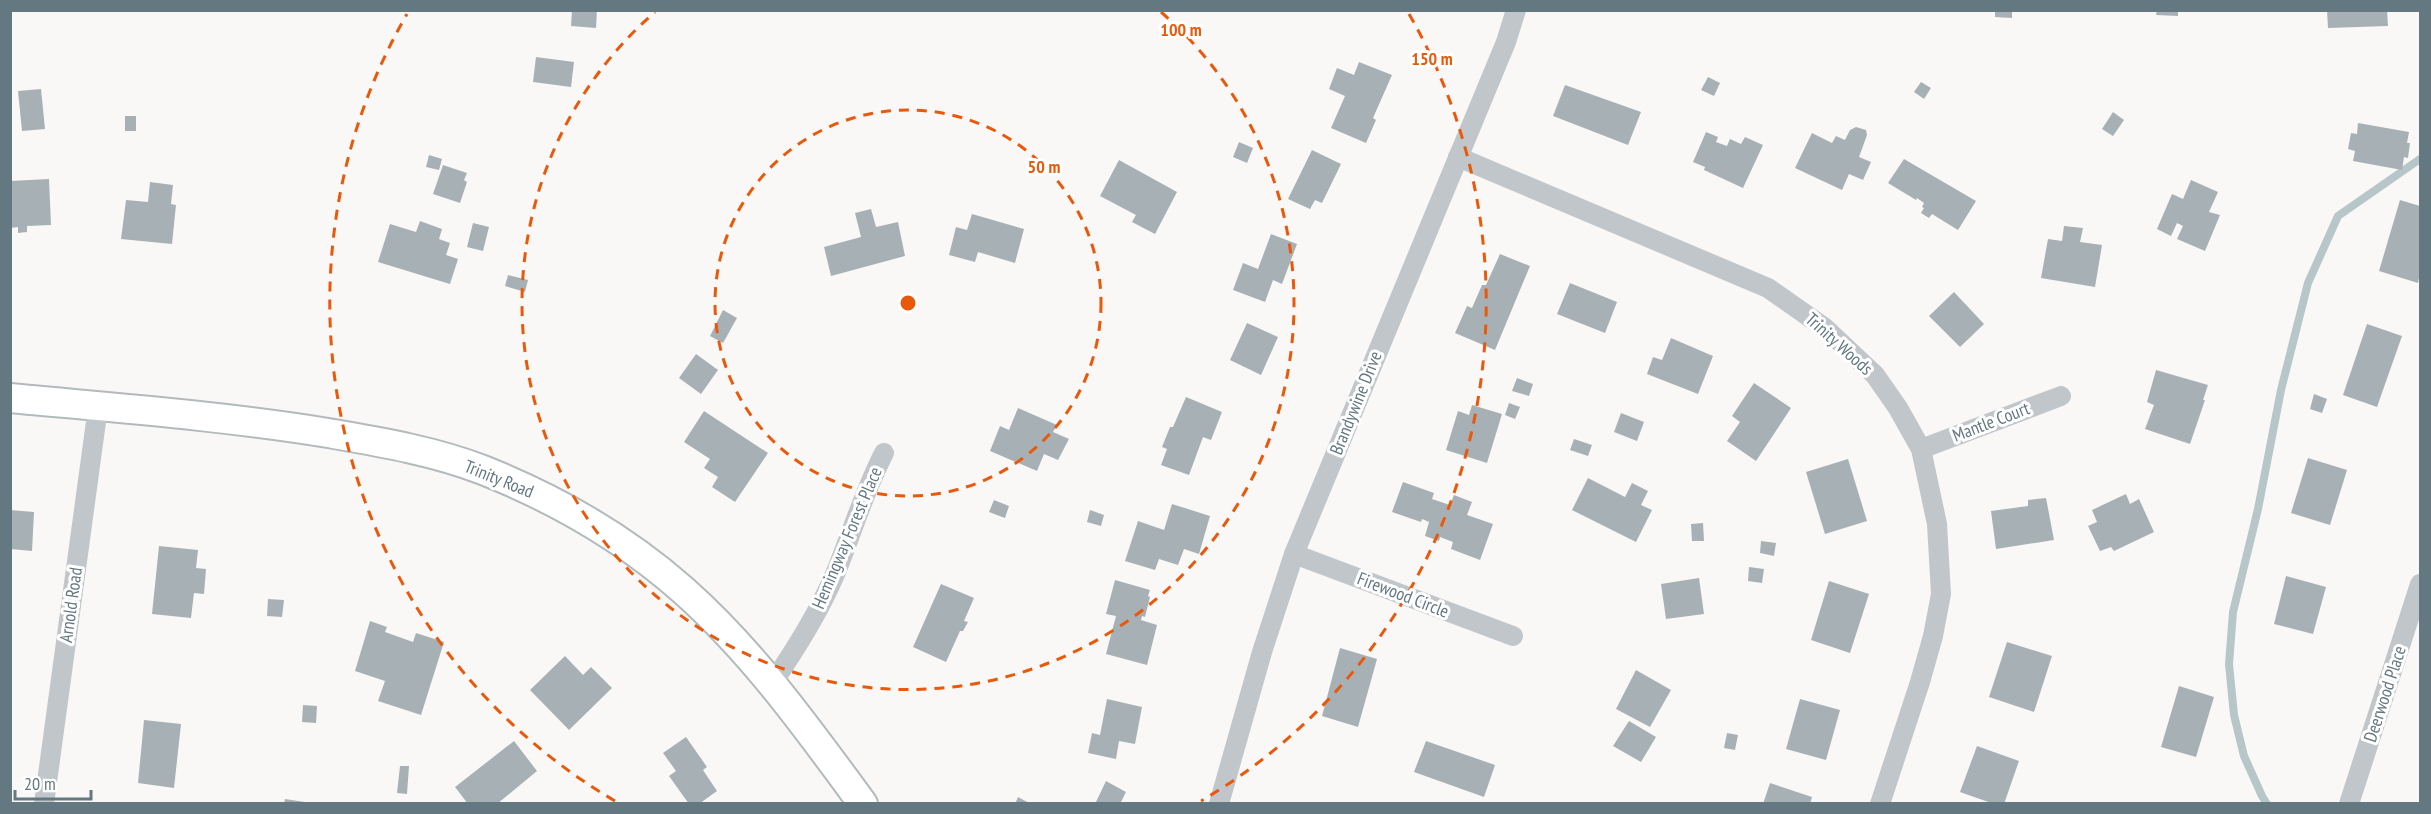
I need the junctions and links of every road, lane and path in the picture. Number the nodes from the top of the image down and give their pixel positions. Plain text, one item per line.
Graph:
1 (1516, 10) edge
2 (1458, 157) junction
3 (2061, 396) dead end
4 (10, 398) edge
5 (98, 407) junction
6 (1921, 449) junction
7 (884, 453) dead end
8 (1294, 554) junction
9 (2421, 584) edge
10 (1513, 636) dead end
11 (772, 684) junction
12 (44, 804) edge
13 (863, 804) edge
14 (1219, 804) edge
15 (1880, 804) edge
16 (2349, 804) edge

1 - 2 street, Brandywine Drive
2 - 6 street, Trinity Woods
2 - 8 street, Brandywine Drive
3 - 6 street, Mantle Court
4 - 5 main road, Trinity Road
5 - 11 main road, Trinity Road
5 - 12 street, Arnold Road
6 - 15 street, Trinity Woods
7 - 11 street, Hemingway Forest Place
8 - 10 street, Firewood Circle
8 - 14 street, Brandywine Drive
9 - 16 street, Deerwood Place
11 - 13 main road, Trinity Road

